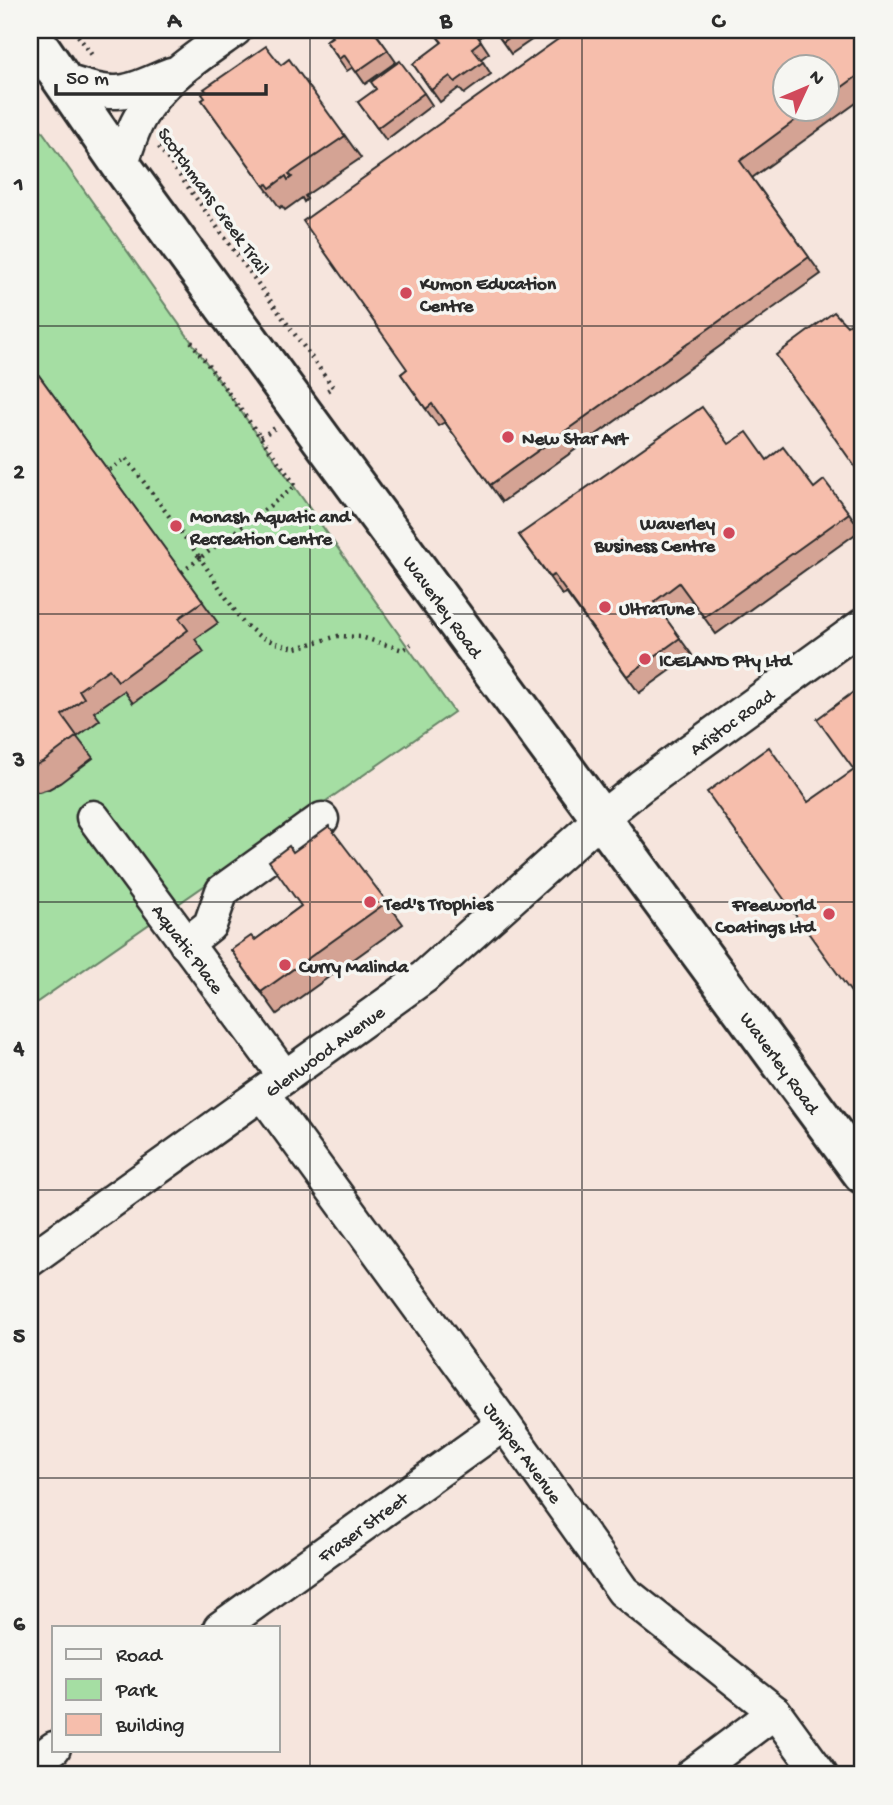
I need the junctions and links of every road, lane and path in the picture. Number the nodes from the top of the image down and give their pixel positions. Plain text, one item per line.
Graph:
1 (74, 30) edge
2 (235, 30) edge
3 (30, 33) edge
4 (176, 73) junction
5 (62, 80) junction
6 (118, 92) junction
7 (138, 120) junction
8 (121, 165) junction
9 (190, 340) dead end
10 (333, 387) dead end
11 (99, 478) edge
12 (200, 558) junction
13 (182, 572) edge
14 (863, 625) edge
15 (411, 644) dead end
16 (93, 817) dead end
17 (601, 818) junction
18 (322, 819) dead end
19 (186, 944) junction
20 (274, 1086) junction
21 (863, 1174) edge
22 (30, 1260) edge
23 (504, 1424) junction
24 (223, 1626) edge
25 (775, 1712) junction
26 (52, 1750) edge
27 (30, 1766) edge
28 (691, 1775) edge
29 (821, 1775) edge

1 - 6 path
2 - 4 street
3 - 5 main road, Waverley Road
4 - 6 street
4 - 7 street
5 - 6 street
5 - 8 main road, Waverley Road
7 - 8 street
7 - 10 path, Scotchmans Creek Trail
8 - 17 main road, Waverley Road
9 - 12 path
11 - 12 path
12 - 13 path
12 - 15 path
14 - 17 street, Aristoc Road
16 - 19 street, Aquatic Place
17 - 20 street, Glenwood Avenue
17 - 21 main road, Waverley Road
18 - 19 street
19 - 20 street, Aquatic Place
20 - 22 street, Glenwood Avenue
20 - 23 street, Juniper Avenue
23 - 24 street, Fraser Street
23 - 25 street, Juniper Avenue
25 - 28 street
25 - 29 street, Juniper Avenue
26 - 27 street

